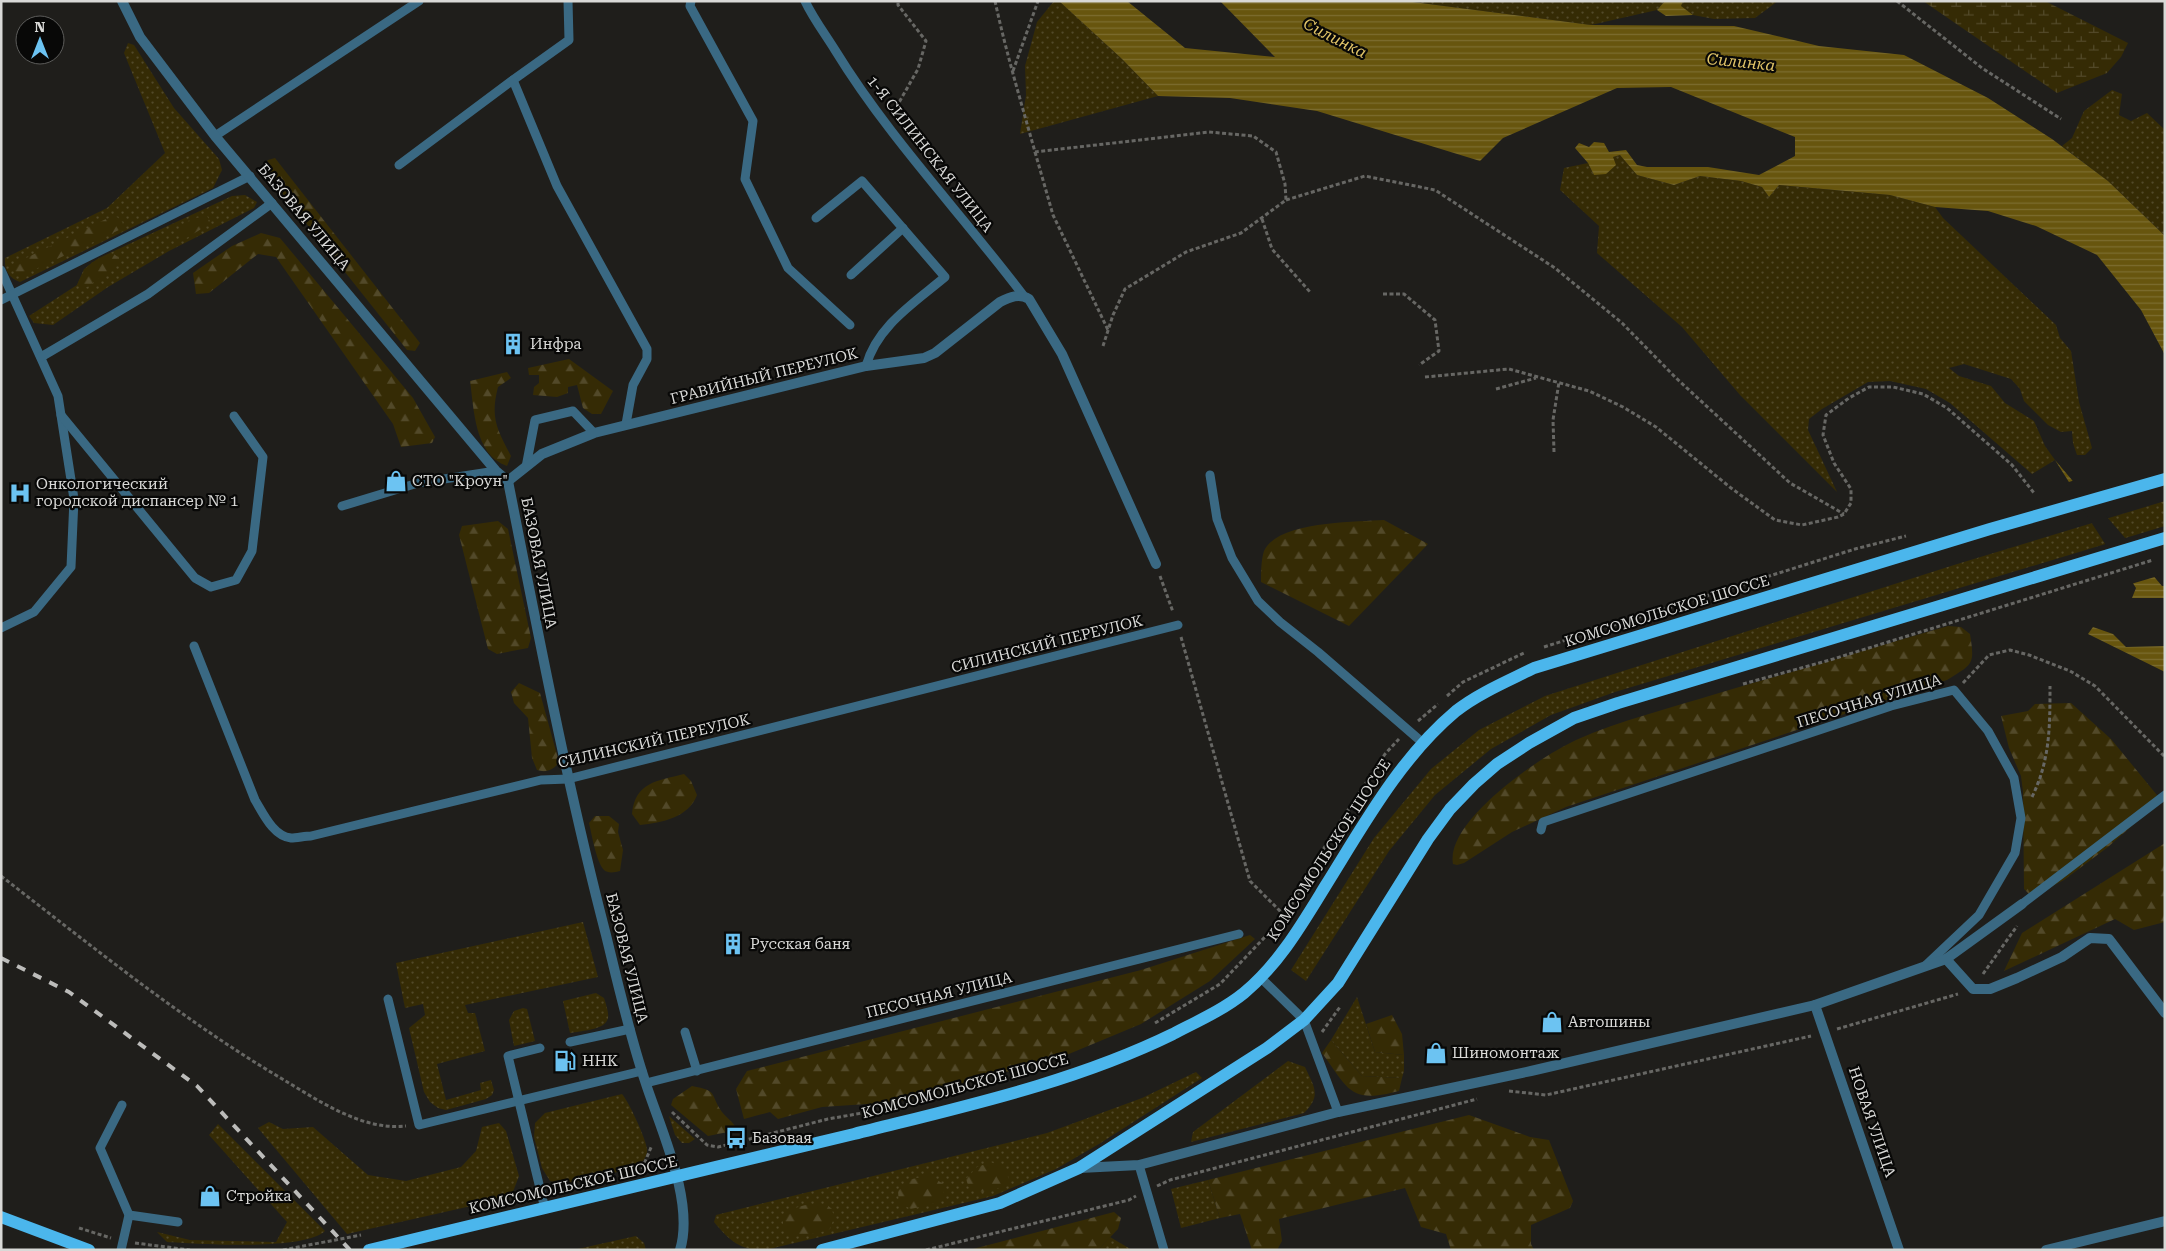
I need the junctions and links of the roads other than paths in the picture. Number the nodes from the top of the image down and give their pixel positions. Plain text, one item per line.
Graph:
1 (122, 1) edge
2 (419, 1) edge
3 (568, 1) edge
4 (805, 1) edge
5 (689, 3) edge
6 (513, 80) junction
7 (215, 136) junction
8 (398, 165) dead end
9 (250, 176) junction
10 (272, 203) junction
11 (816, 218) dead end
12 (902, 228) junction
13 (1, 270) edge
14 (851, 275) dead end
15 (13, 294) junction
16 (1023, 295) junction
17 (1, 300) edge
18 (850, 325) dead end
19 (41, 357) junction
20 (866, 366) junction
21 (61, 415) junction
22 (234, 416) dead end
23 (626, 424) junction
24 (594, 432) junction
25 (526, 467) junction
26 (496, 471) junction
27 (1210, 475) dead end
28 (2165, 479) edge
29 (508, 481) junction
30 (342, 506) dead end
31 (2165, 538) edge
32 (1156, 564) road end
33 (1178, 625) road end
34 (1, 628) edge
35 (194, 646) dead end
36 (1423, 743) junction
37 (568, 779) junction
38 (2165, 795) edge
39 (1541, 830) dead end
40 (2022, 904) joint
41 (1239, 934) dead end
42 (1946, 959) junction
43 (1924, 967) junction
44 (1260, 977) junction
45 (388, 999) dead end
46 (1815, 1004) junction
47 (2165, 1013) edge
48 (1304, 1020) junction
49 (630, 1029) junction
50 (685, 1032) dead end
51 (570, 1042) dead end
52 (540, 1048) dead end
53 (642, 1070) junction
54 (696, 1070) junction
55 (646, 1083) junction
56 (518, 1102) junction
57 (122, 1104) dead end
58 (1338, 1112) junction
59 (1140, 1165) junction
60 (1080, 1168) junction
61 (677, 1178) junction
62 (545, 1209) junction
63 (130, 1215) junction
64 (1, 1217) edge
65 (2165, 1221) edge
66 (178, 1222) dead end
67 (122, 1246) edge
68 (89, 1250) edge
69 (369, 1250) edge
70 (680, 1250) edge
71 (822, 1250) edge
72 (1164, 1250) edge
73 (1899, 1250) edge
74 (2046, 1250) edge

1 - 7 street, БАЗОВАЯ УЛИЦА
2 - 7 lane
3 - 6 lane
4 - 16 lane, 1-Я СИЛИНСКАЯ УЛИЦА
5 - 18 lane
6 - 8 lane
6 - 23 lane
7 - 9 street, БАЗОВАЯ УЛИЦА
9 - 10 street, БАЗОВАЯ УЛИЦА
9 - 15 lane
10 - 19 lane
10 - 26 street, БАЗОВАЯ УЛИЦА
11 - 12 lane
12 - 14 lane
12 - 20 lane
13 - 15 lane
15 - 17 lane
15 - 19 lane
16 - 20 street, ГРАВИЙНЫЙ ПЕРЕУЛОК
16 - 32 street
19 - 21 lane
20 - 23 street, ГРАВИЙНЫЙ ПЕРЕУЛОК
21 - 22 lane
21 - 34 lane
23 - 24 street, ГРАВИЙНЫЙ ПЕРЕУЛОК
24 - 25 street, ГРАВИЙНЫЙ ПЕРЕУЛОК
24 - 25 lane
25 - 29 street, ГРАВИЙНЫЙ ПЕРЕУЛОК
26 - 29 street, БАЗОВАЯ УЛИЦА
26 - 30 lane
27 - 36 lane
28 - 36 main road, КОМСОМОЛЬСКОЕ ШОССЕ
29 - 37 street, БАЗОВАЯ УЛИЦА
31 - 48 main road
33 - 37 lane, СИЛИНСКИЙ ПЕРЕУЛОК
35 - 37 lane, СИЛИНСКИЙ ПЕРЕУЛОК
36 - 44 main road, КОМСОМОЛЬСКОЕ ШОССЕ
37 - 49 street, БАЗОВАЯ УЛИЦА
38 - 40 lane
39 - 43 lane, ПЕСОЧНАЯ УЛИЦА
40 - 42 street
41 - 54 lane, ПЕСОЧНАЯ УЛИЦА
42 - 43 street
42 - 47 street
43 - 46 street
44 - 48 lane
44 - 61 main road, КОМСОМОЛЬСКОЕ ШОССЕ
45 - 56 lane
46 - 58 street
46 - 73 street, НОВАЯ УЛИЦА
48 - 58 lane
48 - 60 main road
49 - 51 lane
49 - 53 street, БАЗОВАЯ УЛИЦА
50 - 54 lane
52 - 56 lane
53 - 55 street, БАЗОВАЯ УЛИЦА
53 - 56 lane
54 - 55 lane, ПЕСОЧНАЯ УЛИЦА
55 - 61 street, БАЗОВАЯ УЛИЦА
56 - 62 lane
57 - 63 lane
58 - 59 street
59 - 60 street
59 - 72 lane
60 - 71 main road
61 - 62 main road, КОМСОМОЛЬСКОЕ ШОССЕ
61 - 70 street, БАЗОВАЯ УЛИЦА
62 - 69 main road, КОМСОМОЛЬСКОЕ ШОССЕ
63 - 66 lane
63 - 67 lane
64 - 68 main road
65 - 74 street

